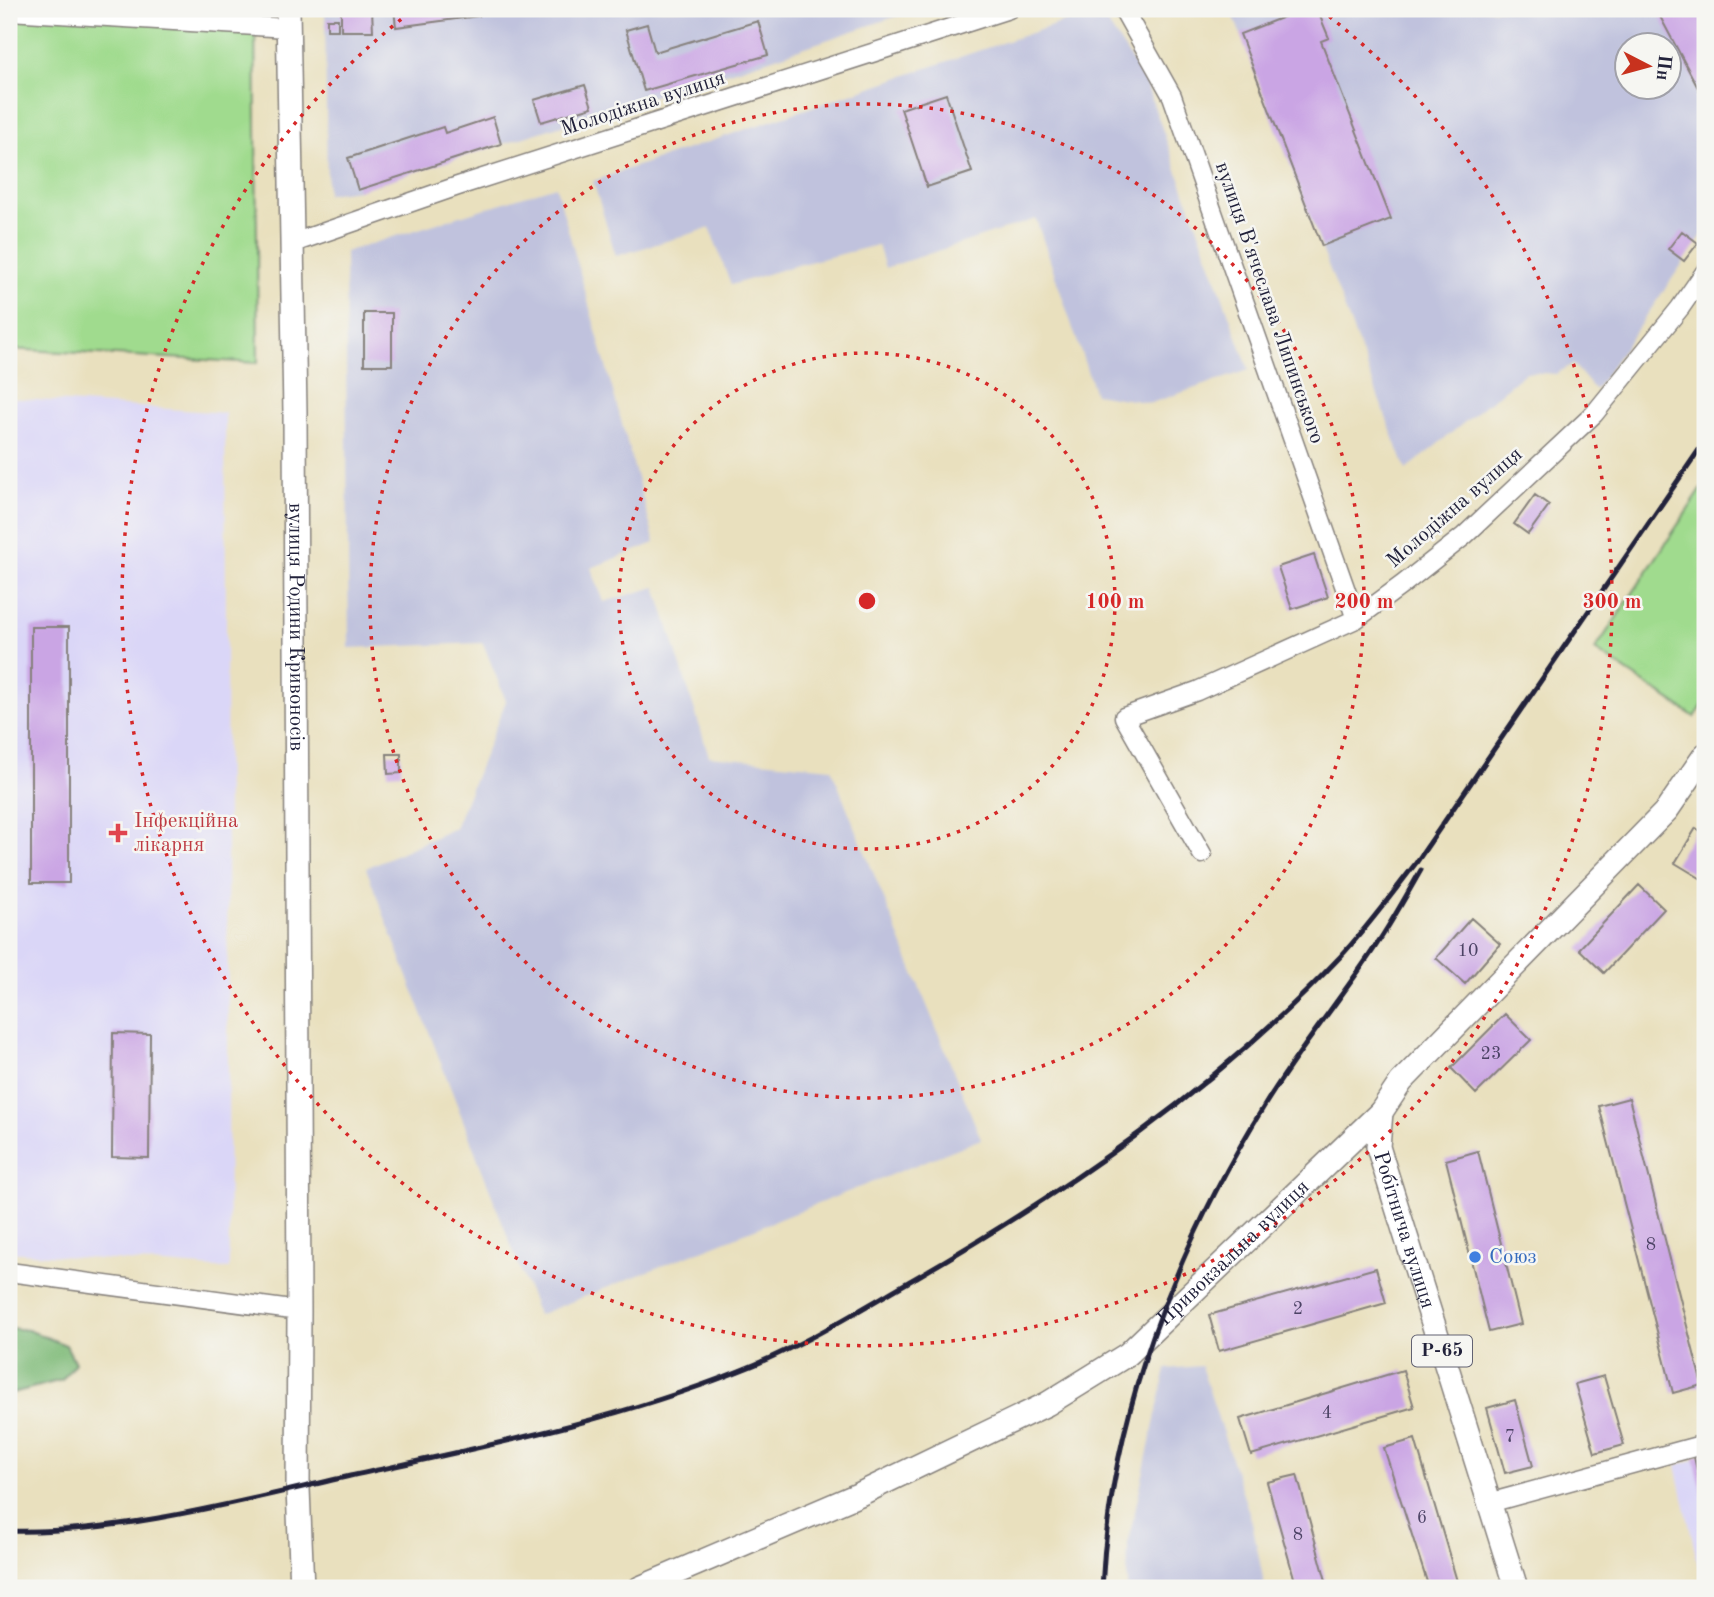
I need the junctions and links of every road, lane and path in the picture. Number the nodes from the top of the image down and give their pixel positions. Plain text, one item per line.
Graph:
1 (1009, 9) edge
2 (1123, 9) edge
3 (9, 11) edge
4 (288, 19) edge
5 (290, 244) junction
6 (1705, 272) edge
7 (1356, 619) junction
8 (1705, 755) edge
9 (1698, 782) edge
10 (1202, 854) dead end
11 (1381, 1112) junction
12 (9, 1272) edge
13 (299, 1311) junction
14 (1705, 1444) edge
15 (1489, 1503) junction
16 (302, 1588) edge
17 (640, 1588) edge
18 (1516, 1588) edge

1 - 5 street, Молодіжна вулиця
2 - 7 street, вулиця В'ячеслава Липинського
3 - 4 street
4 - 5 main road, вулиця Родини Кривоносів
5 - 13 main road, вулиця Родини Кривоносів
6 - 7 street, Молодіжна вулиця
7 - 10 street, Молодіжна вулиця
8 - 9 main road, Привокзальна вулиця / Р-65
9 - 11 main road, Привокзальна вулиця / Р-65
11 - 15 main road, Робітнича вулиця / Р-65
11 - 17 main road, Привокзальна вулиця
12 - 13 street
13 - 16 main road, вулиця Родини Кривоносів
14 - 15 street
15 - 18 main road, Робітнича вулиця / Р-65

